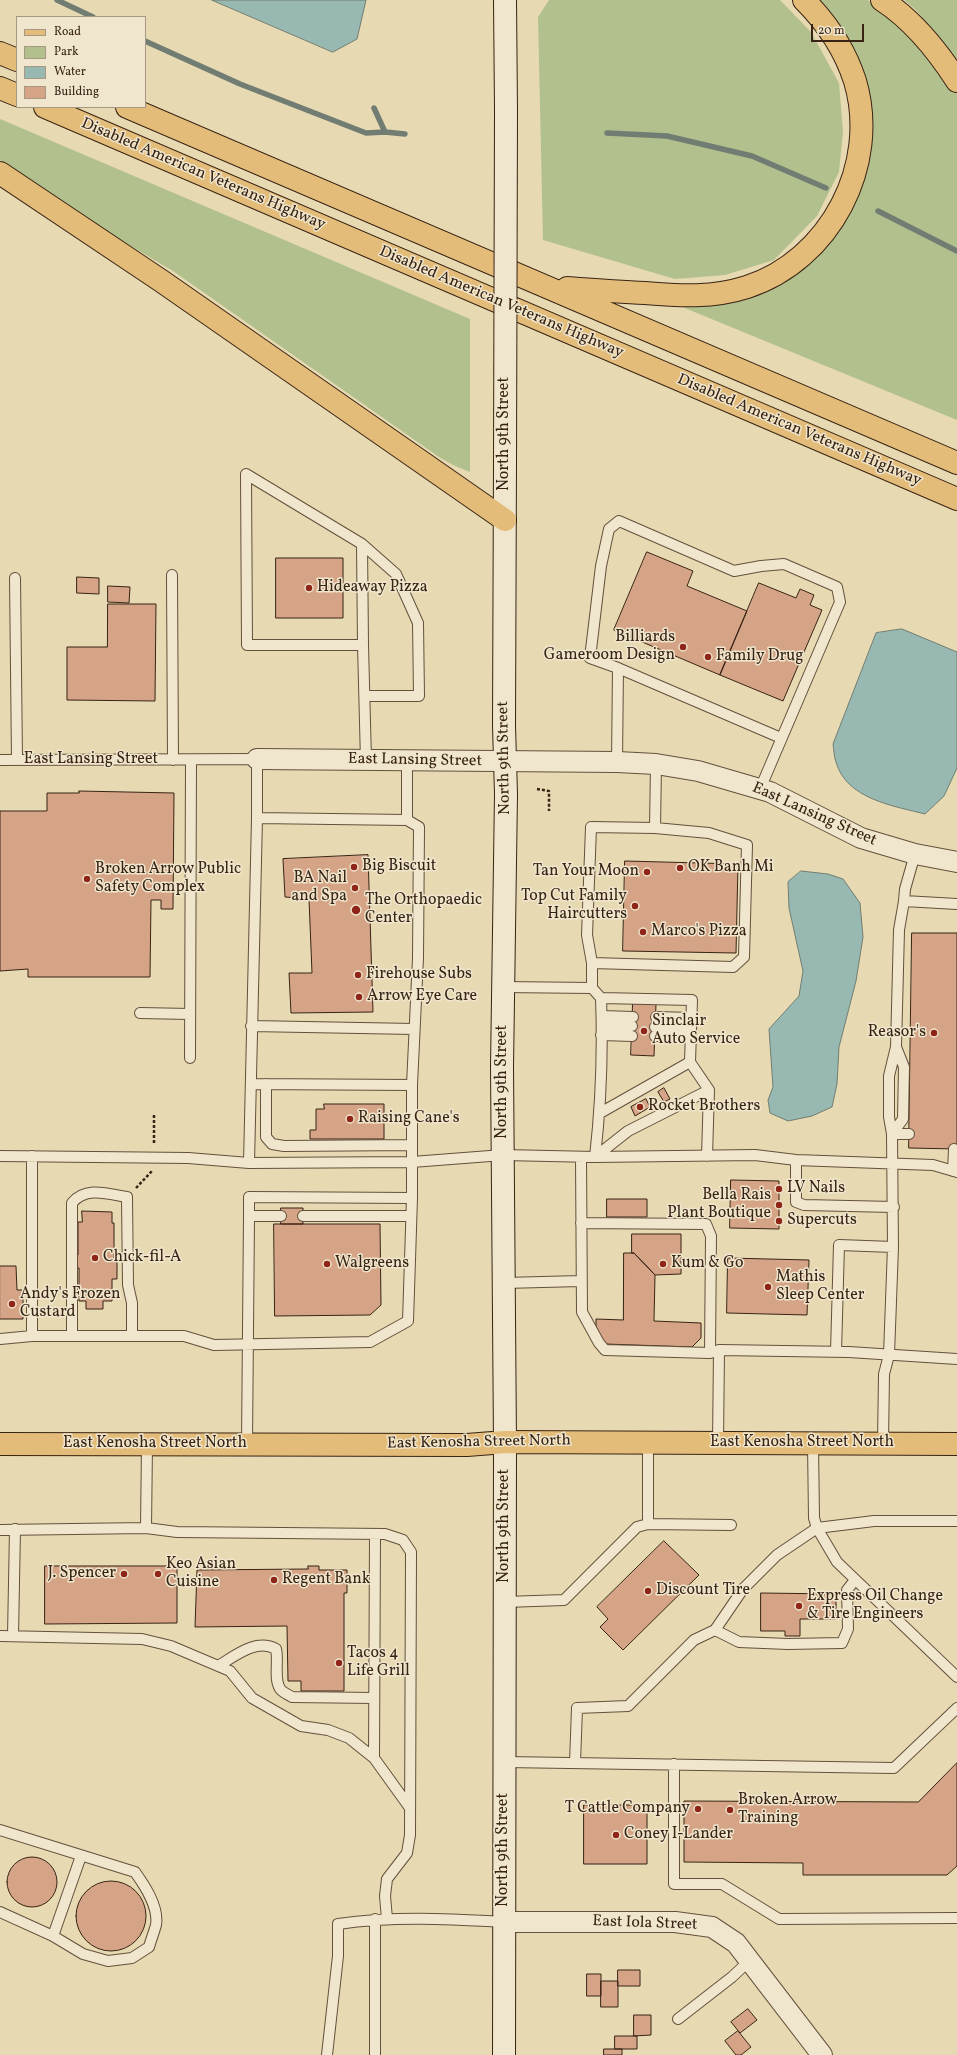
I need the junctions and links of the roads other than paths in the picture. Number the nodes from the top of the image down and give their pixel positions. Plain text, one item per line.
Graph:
1 (505, 0) edge
2 (804, 0) edge
3 (882, 0) edge
4 (0, 52) edge
5 (16, 60) edge
6 (957, 81) edge
7 (0, 88) edge
8 (16, 95) edge
9 (47, 108) edge
10 (129, 108) edge
11 (0, 173) edge
12 (551, 287) junction
13 (957, 463) edge
14 (957, 499) edge
15 (505, 520) junction
16 (362, 544) junction
17 (172, 575) dead end
18 (16, 578) dead end
19 (363, 645) junction
20 (618, 668) junction
21 (365, 696) junction
22 (781, 738) junction
23 (258, 759) junction
24 (0, 760) edge
25 (17, 760) junction
26 (173, 760) junction
27 (191, 760) junction
28 (366, 761) junction
29 (407, 762) junction
30 (505, 762) junction
31 (617, 762) junction
32 (656, 764) junction
33 (760, 789) junction
34 (257, 818) junction
35 (407, 820) junction
36 (655, 828) junction
37 (915, 854) junction
38 (957, 862) edge
39 (904, 901) junction
40 (957, 904) edge
41 (592, 963) junction
42 (503, 987) junction
43 (592, 988) junction
44 (601, 998) junction
45 (140, 1013) dead end
46 (190, 1014) junction
47 (251, 1026) junction
48 (602, 1026) junction
49 (691, 1027) junction
50 (414, 1029) junction
51 (896, 1047) junction
52 (190, 1058) dead end
53 (690, 1062) junction
54 (250, 1084) junction
55 (266, 1084) junction
56 (412, 1085) junction
57 (709, 1090) junction
58 (600, 1112) junction
59 (892, 1134) junction
60 (909, 1134) dead end
61 (412, 1145) junction
62 (954, 1149) dead end
63 (0, 1156) edge
64 (32, 1156) junction
65 (503, 1156) junction
66 (707, 1156) junction
67 (581, 1157) junction
68 (595, 1157) junction
69 (796, 1160) junction
70 (412, 1162) junction
71 (249, 1163) junction
72 (892, 1163) junction
73 (955, 1171) edge
74 (412, 1198) junction
75 (894, 1207) junction
76 (249, 1216) junction
77 (281, 1216) dead end
78 (303, 1216) dead end
79 (411, 1216) junction
80 (581, 1223) junction
81 (894, 1247) junction
82 (581, 1281) junction
83 (504, 1283) junction
84 (32, 1336) junction
85 (72, 1336) junction
86 (132, 1336) junction
87 (0, 1339) edge
88 (248, 1345) junction
89 (714, 1352) junction
90 (836, 1352) junction
91 (889, 1355) junction
92 (957, 1359) edge
93 (505, 1442) junction
94 (648, 1443) junction
95 (718, 1443) junction
96 (0, 1444) edge
97 (147, 1444) junction
98 (247, 1444) junction
99 (813, 1444) junction
100 (883, 1444) junction
101 (957, 1444) edge
102 (957, 1521) edge
103 (648, 1524) junction
104 (731, 1525) dead end
105 (146, 1528) junction
106 (817, 1528) junction
107 (15, 1529) junction
108 (0, 1530) edge
109 (374, 1534) junction
110 (856, 1580) junction
111 (505, 1602) junction
112 (715, 1630) junction
113 (0, 1636) edge
114 (13, 1636) junction
115 (218, 1666) junction
116 (957, 1677) edge
117 (374, 1698) junction
118 (957, 1708) edge
119 (374, 1758) junction
120 (505, 1762) junction
121 (575, 1763) junction
122 (674, 1764) junction
123 (410, 1808) junction
124 (0, 1830) edge
125 (81, 1856) junction
126 (0, 1912) edge
127 (957, 1918) edge
128 (375, 1919) junction
129 (387, 1919) junction
130 (504, 1922) junction
131 (53, 1936) junction
132 (750, 1961) junction
133 (678, 2019) dead end
134 (327, 2055) edge
135 (375, 2055) edge
136 (504, 2055) edge
137 (822, 2055) edge

1 - 15 main road, North 9th Street, bridge
2 - 12 main road
3 - 6 main road
4 - 5 main road
7 - 8 main road
9 - 14 main road, Disabled American Veterans Highway
10 - 12 main road, Disabled American Veterans Highway
11 - 15 main road
12 - 13 main road, Disabled American Veterans Highway
15 - 30 main road, North 9th Street
16 - 19 lane
16 - 19 lane
16 - 21 lane
17 - 26 lane
18 - 25 lane
19 - 21 lane
20 - 22 lane
20 - 22 lane
20 - 31 lane
21 - 28 lane
22 - 33 lane
23 - 27 lane, East Lansing Street
23 - 28 street, East Lansing Street
23 - 34 lane
24 - 25 lane, East Lansing Street
25 - 26 lane, East Lansing Street
26 - 27 lane, East Lansing Street
27 - 46 lane
28 - 29 street, East Lansing Street
29 - 30 street, East Lansing Street
29 - 35 lane
30 - 31 street, East Lansing Street
30 - 42 main road, North 9th Street
31 - 32 street, East Lansing Street
32 - 33 street, East Lansing Street
32 - 36 lane
33 - 37 street, East Lansing Street
34 - 35 lane
34 - 47 lane
35 - 50 lane
36 - 41 lane
36 - 41 lane
37 - 38 street, East Lansing Street
37 - 39 lane
39 - 40 lane
39 - 51 lane
41 - 43 lane
42 - 43 lane
42 - 65 main road, North 9th Street
43 - 44 lane
44 - 48 lane
44 - 49 lane
45 - 46 lane
46 - 52 lane
47 - 50 lane
47 - 54 lane
48 - 48 lane
48 - 58 lane
49 - 49 lane
49 - 53 lane
50 - 56 lane
51 - 59 lane
51 - 59 lane
53 - 57 lane
53 - 58 lane
54 - 55 lane
54 - 71 lane
55 - 56 lane
55 - 61 lane
56 - 61 lane
57 - 66 lane
57 - 68 lane
58 - 68 lane
59 - 60 lane
59 - 72 lane
61 - 70 lane
62 - 73 lane
63 - 64 lane
64 - 71 lane
64 - 84 lane
65 - 67 lane
65 - 70 lane
65 - 83 main road, North 9th Street
66 - 68 lane
66 - 69 lane
67 - 68 lane
67 - 80 lane
69 - 72 lane
69 - 75 lane
70 - 71 lane
70 - 74 lane
72 - 73 lane
72 - 75 lane
74 - 76 lane
74 - 79 lane
75 - 81 lane
76 - 77 lane
76 - 88 lane
78 - 79 lane
79 - 88 lane
80 - 82 lane
80 - 89 lane
81 - 90 lane
81 - 91 lane
82 - 83 lane
82 - 89 lane
83 - 93 main road, North 9th Street
84 - 85 lane
84 - 87 lane
85 - 86 lane
85 - 86 lane
86 - 88 lane
88 - 98 lane
89 - 90 lane
89 - 95 lane
90 - 91 lane
91 - 92 lane
91 - 100 lane
93 - 94 main road, East Kenosha Street North
93 - 98 main road, East Kenosha Street North
93 - 111 main road, North 9th Street
94 - 95 main road, East Kenosha Street North
94 - 103 lane
95 - 99 main road, East Kenosha Street North
96 - 97 main road, East Kenosha Street North
97 - 98 main road, East Kenosha Street North
97 - 105 lane
99 - 100 main road, East Kenosha Street North
99 - 106 lane
100 - 101 main road, East Kenosha Street North
102 - 106 lane
103 - 104 lane
103 - 111 lane
105 - 107 lane
105 - 109 lane
106 - 110 lane
106 - 112 lane
107 - 108 lane
107 - 114 lane
109 - 117 lane
109 - 123 lane
110 - 112 lane
110 - 116 lane
111 - 120 main road, North 9th Street
112 - 121 lane
113 - 114 lane
114 - 115 lane
115 - 117 lane
115 - 119 lane
117 - 119 lane
118 - 122 lane
119 - 123 lane
120 - 121 lane
120 - 130 main road, North 9th Street
121 - 122 lane
122 - 127 lane
123 - 129 lane
124 - 125 lane
125 - 131 lane
125 - 131 lane
126 - 131 lane
128 - 129 lane
128 - 134 lane
128 - 135 lane
129 - 130 lane
130 - 132 street, East Iola Street
130 - 136 main road, North 9th Street
132 - 133 lane
132 - 137 street, East Iola Street

